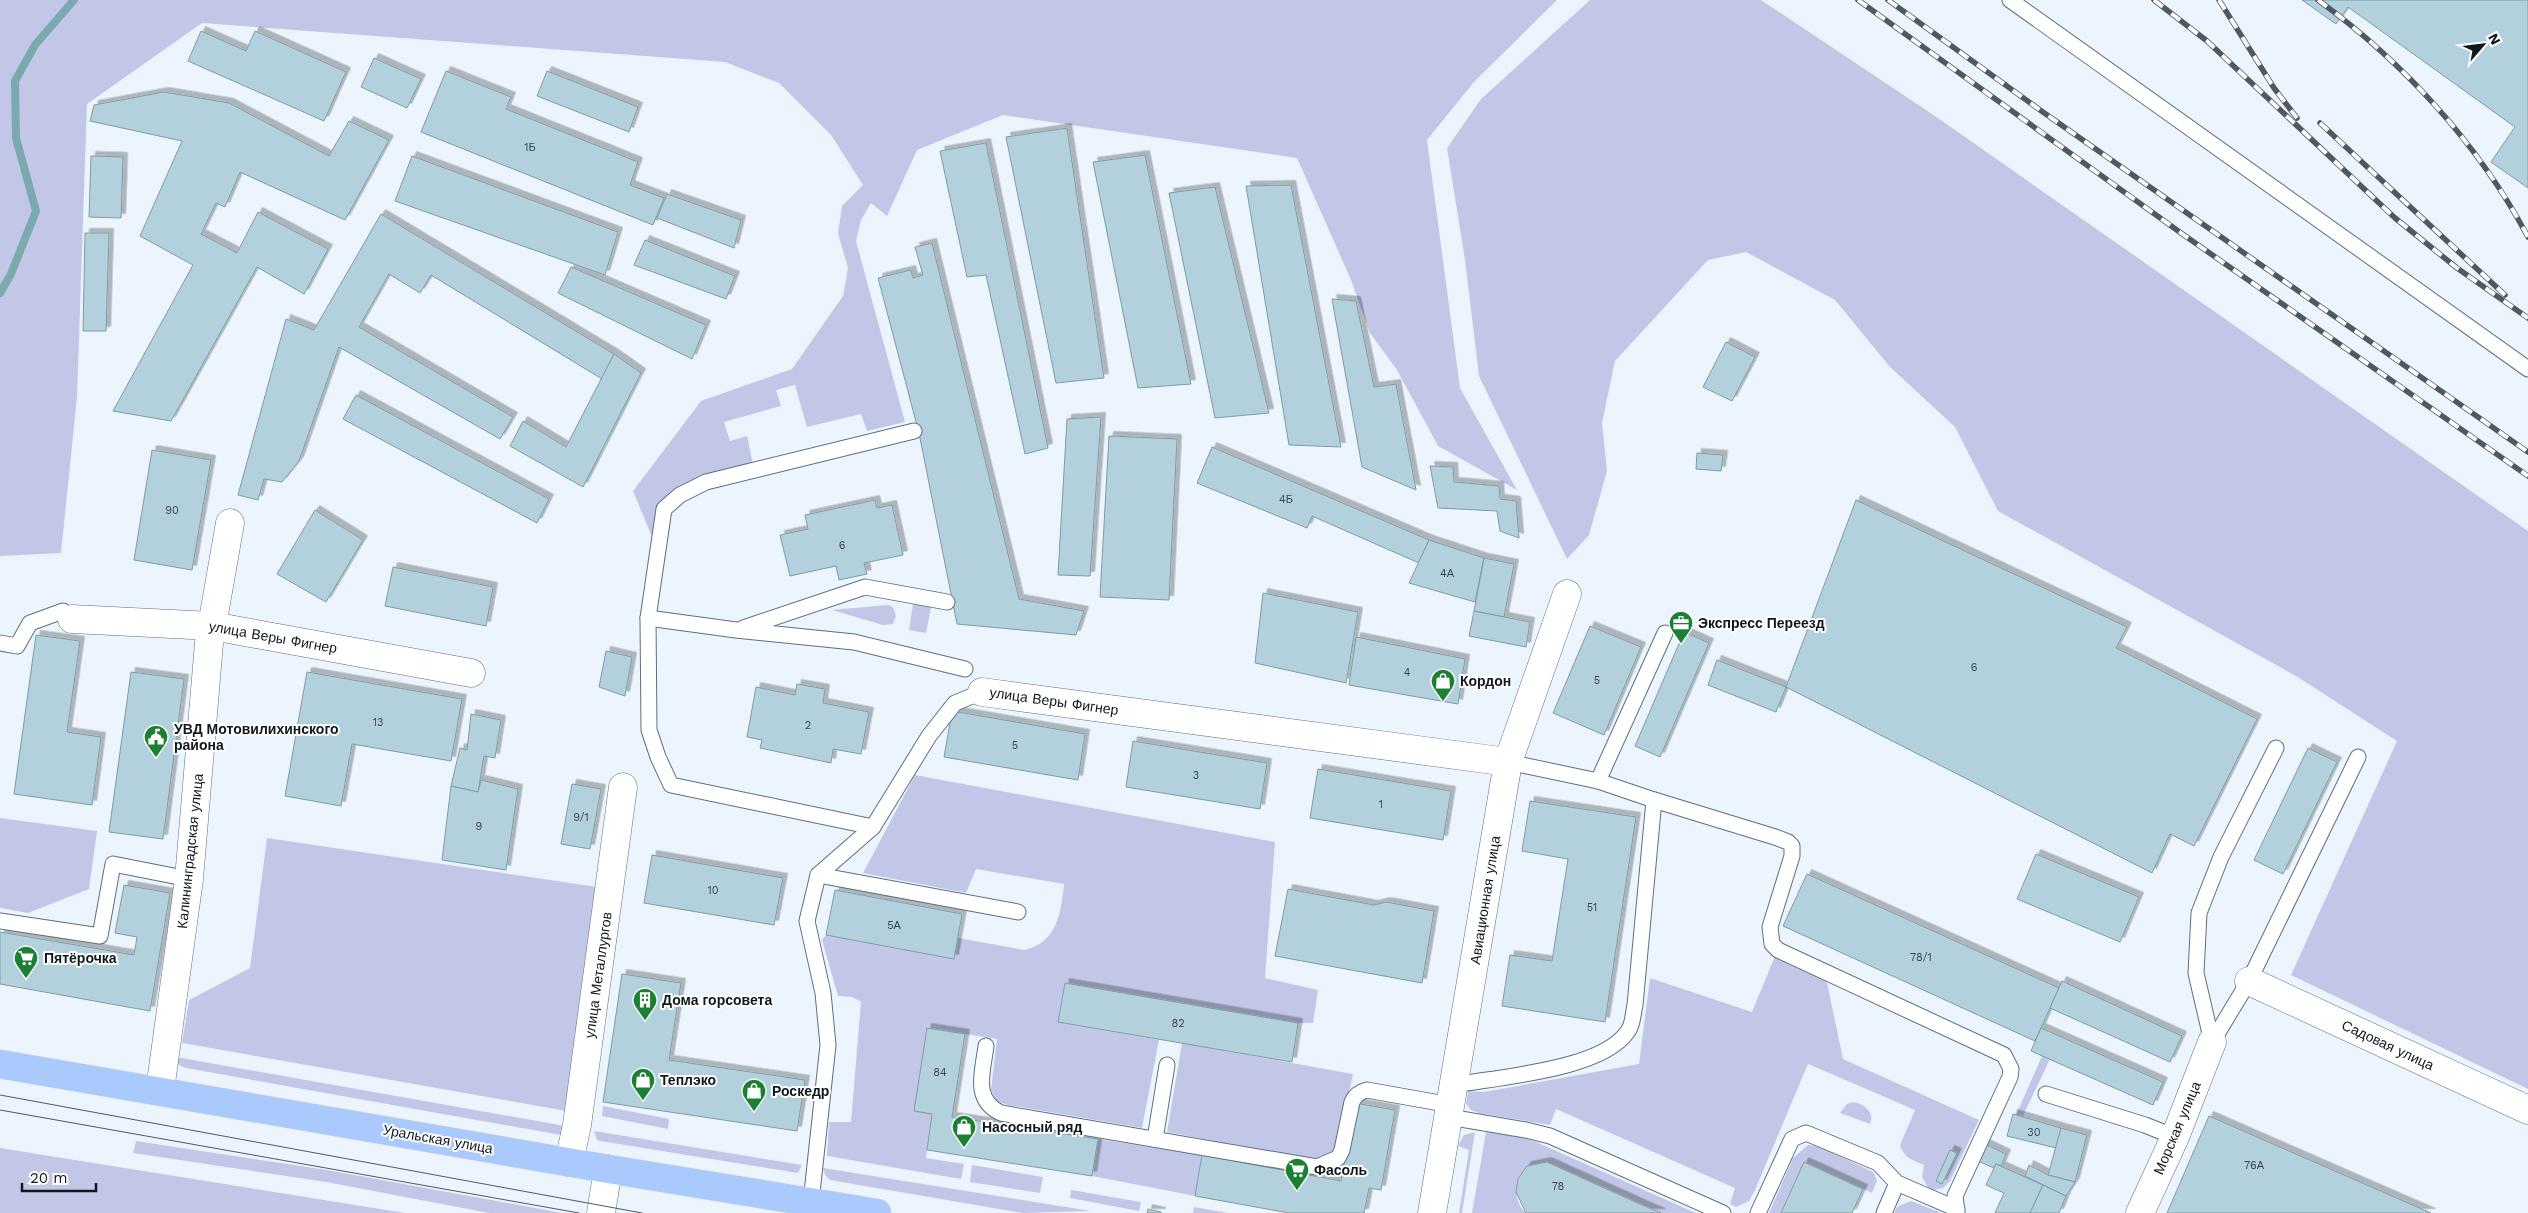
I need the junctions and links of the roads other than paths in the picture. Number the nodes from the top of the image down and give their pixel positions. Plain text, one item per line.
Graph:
1 (2010, 0) edge
2 (2528, 369) edge
3 (914, 431) dead end
4 (230, 523) dead end
5 (1566, 594) dead end
6 (947, 602) dead end
7 (68, 615) joint
8 (648, 618) junction
9 (212, 626) junction
10 (736, 630) junction
11 (1665, 633) dead end
12 (0, 643) edge
13 (965, 669) dead end
14 (471, 674) dead end
15 (982, 692) joint
16 (2276, 748) dead end
17 (2358, 757) dead end
18 (1508, 762) junction
19 (1598, 781) junction
20 (624, 787) dead end
21 (1654, 800) junction
22 (873, 827) junction
23 (818, 875) junction
24 (188, 879) junction
25 (1018, 912) dead end
26 (0, 921) edge
27 (2249, 981) junction
28 (2212, 1042) junction
29 (986, 1046) dead end
30 (0, 1064) edge
31 (1167, 1065) dead end
32 (160, 1090) junction
33 (2046, 1094) dead end
34 (1451, 1102) junction
35 (2528, 1110) edge
36 (2175, 1137) junction
37 (1155, 1139) junction
38 (569, 1162) junction
39 (608, 1169) junction
40 (1897, 1183) junction
41 (811, 1202) junction
42 (1957, 1211) edge
43 (601, 1213) edge
44 (877, 1213) edge
45 (1432, 1213) edge
46 (1723, 1213) edge
47 (1758, 1213) edge
48 (1884, 1213) edge
49 (2140, 1213) edge

1 - 2 lane
3 - 8 lane
4 - 9 street, Калининградская улица
5 - 18 street, Авиационная улица
6 - 10 lane
7 - 9 street, улица Веры Фигнер
7 - 12 lane
8 - 10 lane
8 - 22 lane
9 - 14 street, улица Веры Фигнер
9 - 24 street, Калининградская улица
10 - 13 lane
11 - 19 lane
15 - 18 street, улица Веры Фигнер
15 - 22 lane, улица Веры Фигнер
16 - 28 lane
17 - 27 lane
18 - 19 lane
18 - 34 street, Авиационная улица
19 - 21 lane
20 - 38 street, улица Металлургов
21 - 34 lane
21 - 42 lane
22 - 23 lane, улица Веры Фигнер
23 - 25 lane
23 - 41 lane
24 - 26 lane
24 - 32 street, Калининградская улица
27 - 28 lane
27 - 35 street, Садовая улица
28 - 36 street, Морская улица
29 - 37 lane
30 - 32 main road, Уральская улица
31 - 37 lane
32 - 38 main road, Уральская улица
33 - 36 lane
34 - 37 lane
34 - 45 street, Авиационная улица
34 - 46 lane
36 - 49 street, Морская улица
38 - 39 main road, Уральская улица
39 - 41 main road, Уральская улица
39 - 43 street
40 - 42 lane
40 - 47 lane
40 - 48 lane
41 - 44 main road, Уральская улица

